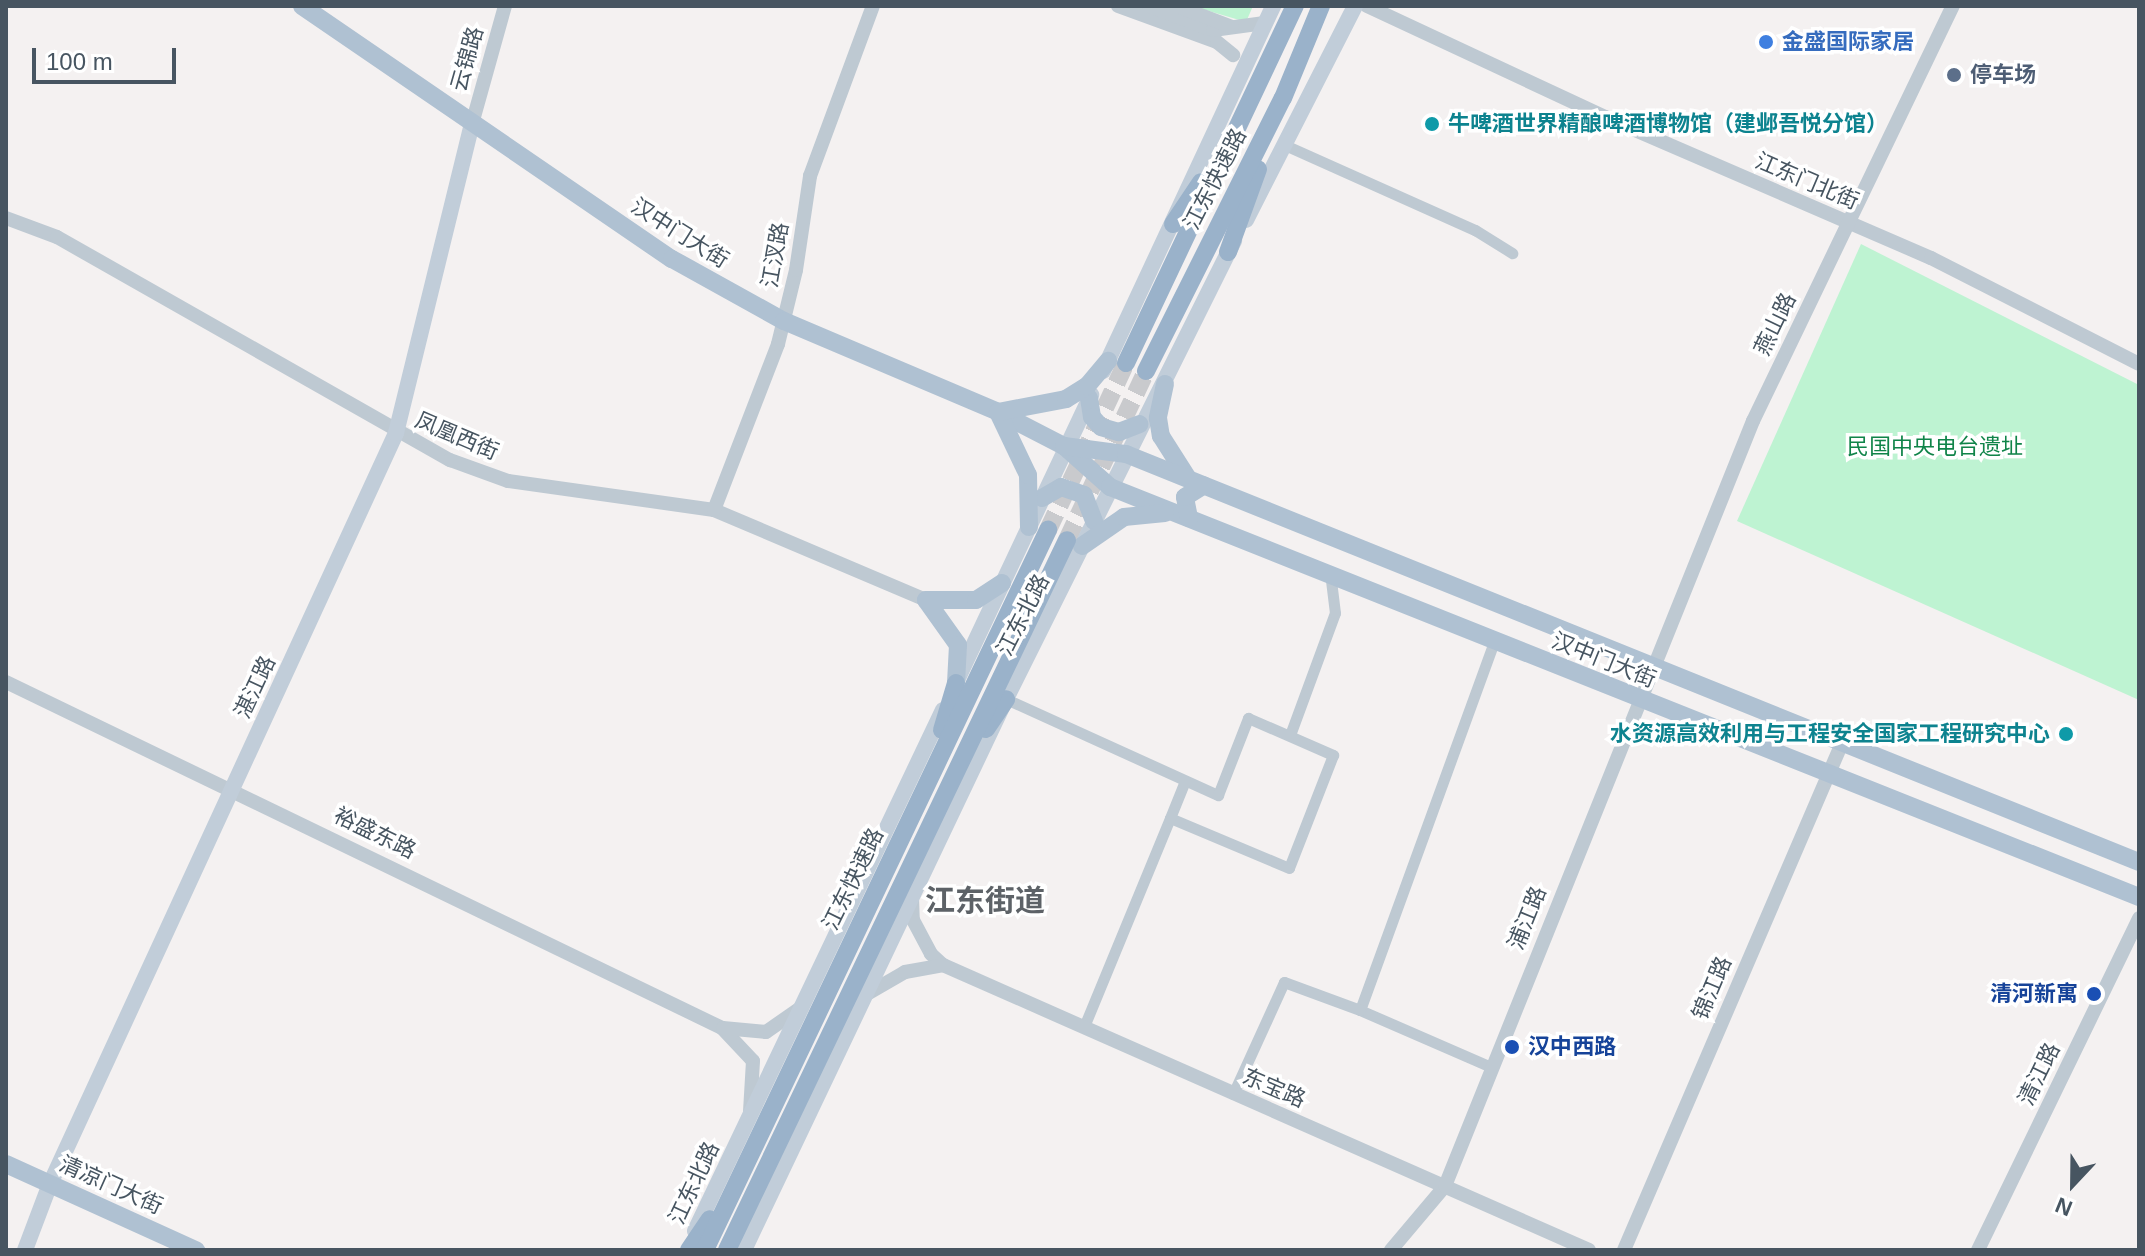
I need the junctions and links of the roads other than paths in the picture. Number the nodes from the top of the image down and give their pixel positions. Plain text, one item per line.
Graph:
1 (302, 6) edge
2 (505, 6) edge
3 (873, 6) edge
4 (1118, 6) edge
5 (1149, 6) edge
6 (1177, 6) edge
7 (1273, 6) edge
8 (1295, 6) edge
9 (1321, 6) edge
10 (1355, 6) edge
11 (1367, 6) edge
12 (1953, 6) edge
13 (1265, 23) junction
14 (1236, 28) junction
15 (1213, 30) junction
16 (1233, 55) junction
17 (1236, 81) junction
18 (1283, 98) junction
19 (472, 124) junction
20 (1236, 130) junction
21 (1287, 146) junction
22 (6, 218) edge
23 (1848, 222) junction
24 (1173, 224) junction
25 (1228, 252) junction
26 (1512, 253) dead end
27 (784, 321) junction
28 (1117, 362) junction
29 (2139, 364) edge
30 (1146, 371) tunnel mouth
31 (1165, 384) junction
32 (1089, 398) junction
33 (998, 412) junction
34 (1140, 424) junction
35 (396, 433) junction
36 (1064, 446) junction
37 (1126, 454) junction
38 (1196, 482) junction
39 (1110, 487) junction
40 (1042, 498) junction
41 (714, 510) junction
42 (1182, 515) junction
43 (1094, 521) junction
44 (1029, 527) junction
45 (1048, 530) tunnel mouth
46 (1075, 543) junction
47 (1330, 575) junction
48 (1002, 583) junction
49 (926, 600) junction
50 (1494, 641) junction
51 (1651, 666) junction
52 (6, 682) edge
53 (956, 683) junction
54 (1006, 699) junction
55 (1638, 699) junction
56 (1290, 735) junction
57 (1842, 743) junction
58 (1829, 774) junction
59 (1185, 781) junction
60 (927, 782) junction
61 (232, 788) junction
62 (944, 791) junction
63 (1170, 818) junction
64 (2139, 862) edge
65 (912, 896) junction
66 (2139, 897) edge
67 (2139, 918) edge
68 (943, 965) junction
69 (861, 1000) junction
70 (799, 1009) junction
71 (1360, 1010) junction
72 (1084, 1027) junction
73 (722, 1028) junction
74 (1491, 1067) junction
75 (1233, 1094) junction
76 (749, 1117) junction
77 (6, 1164) edge
78 (744, 1166) junction
79 (763, 1174) junction
80 (50, 1184) junction
81 (1445, 1186) junction
82 (25, 1250) edge
83 (196, 1250) edge
84 (688, 1250) edge
85 (705, 1250) edge
86 (727, 1250) edge
87 (741, 1250) edge
88 (1391, 1250) edge
89 (1589, 1250) edge
90 (1624, 1250) edge
91 (1978, 1250) edge

1 - 19 main road, 汉中门大街
2 - 19 street, 云锦路
3 - 27 street, 江汊路
4 - 16 street
5 - 15 street
6 - 14 street
7 - 13 main road, 江东北路
8 - 20 highway, 江东快速路
9 - 18 highway, 江东快速路
10 - 21 main road, 江东北路
11 - 23 street, 江东门北街
12 - 23 street, 燕山路
13 - 14 street
13 - 17 main road, 江东北路
14 - 15 street
15 - 16 street
16 - 17 street
17 - 24 main road, 江东北路
18 - 25 highway
18 - 30 highway, 江东快速路
19 - 27 main road, 汉中门大街
19 - 35 main road, 湛江路
20 - 24 highway
20 - 28 highway, 江东快速路
21 - 25 main road, 江东北路
21 - 26 street
22 - 35 street, 凤凰西街
23 - 29 street, 江东门北街
23 - 51 street, 燕山路
24 - 28 main road, 江东北路
25 - 31 main road, 江东北路
27 - 33 main road, 汉中门大街
27 - 41 street, 江汊路
28 - 32 main road, 江东北路
28 - 33 main road
31 - 34 main road, 江东北路
31 - 38 main road
32 - 34 main road
32 - 36 main road, 江东北路
33 - 36 main road, 汉中门大街
33 - 44 main road
34 - 37 main road, 江东北路
35 - 41 street, 凤凰西街
35 - 61 main road, 湛江路
36 - 37 main road, 汉中门大街
36 - 39 main road, 汉中门大街
36 - 40 main road, 江东北路
37 - 38 main road, 汉中门大街
37 - 39 main road, 江东北路
38 - 42 main road
38 - 51 main road, 汉中门大街
39 - 42 main road, 汉中门大街
39 - 43 main road, 江东北路
40 - 43 main road
40 - 44 main road, 江东北路
41 - 49 street, 凤凰西街
42 - 46 main road
42 - 47 main road, 汉中门大街
43 - 46 main road, 江东北路
44 - 48 main road, 江东北路
45 - 60 highway, 江东快速路
46 - 54 main road, 江东北路
46 - 62 highway, 江东快速路
47 - 50 main road, 汉中门大街
47 - 56 street
48 - 49 main road
48 - 53 main road, 江东北路
49 - 53 main road
50 - 55 main road, 汉中门大街
50 - 71 street
51 - 55 street, 浦江路
51 - 57 main road, 汉中门大街
52 - 61 street, 裕盛东路
53 - 60 highway
53 - 70 main road, 江东北路
54 - 59 street
54 - 62 highway
54 - 65 main road, 江东北路
55 - 58 main road, 汉中门大街
55 - 74 street, 浦江路
56 - 59 street
56 - 63 street
57 - 58 street, 锦江路
57 - 64 main road, 汉中门大街
58 - 66 main road, 汉中门大街
58 - 90 street, 锦江路
59 - 63 street
60 - 78 highway, 江东快速路
61 - 73 street, 裕盛东路
61 - 80 main road, 湛江路
62 - 79 highway, 江东快速路
63 - 72 street
65 - 68 street
65 - 69 main road, 江东北路
67 - 91 street, 清江路
68 - 69 street
68 - 72 street, 东宝路
69 - 87 main road, 江东北路
70 - 73 street, 裕盛东路
70 - 76 main road, 江东北路
71 - 74 street
71 - 75 street
72 - 75 street, 东宝路
73 - 76 street, 裕盛东路
74 - 81 street, 浦江路
75 - 81 street, 东宝路
76 - 84 main road, 江东北路
77 - 80 main road, 清凉门大街
78 - 84 highway
78 - 85 highway, 江东快速路
79 - 86 highway, 江东快速路
79 - 87 highway
80 - 82 main road, 湛江路
80 - 83 main road, 清凉门大街
81 - 88 street, 浦江路
81 - 89 street, 东宝路

